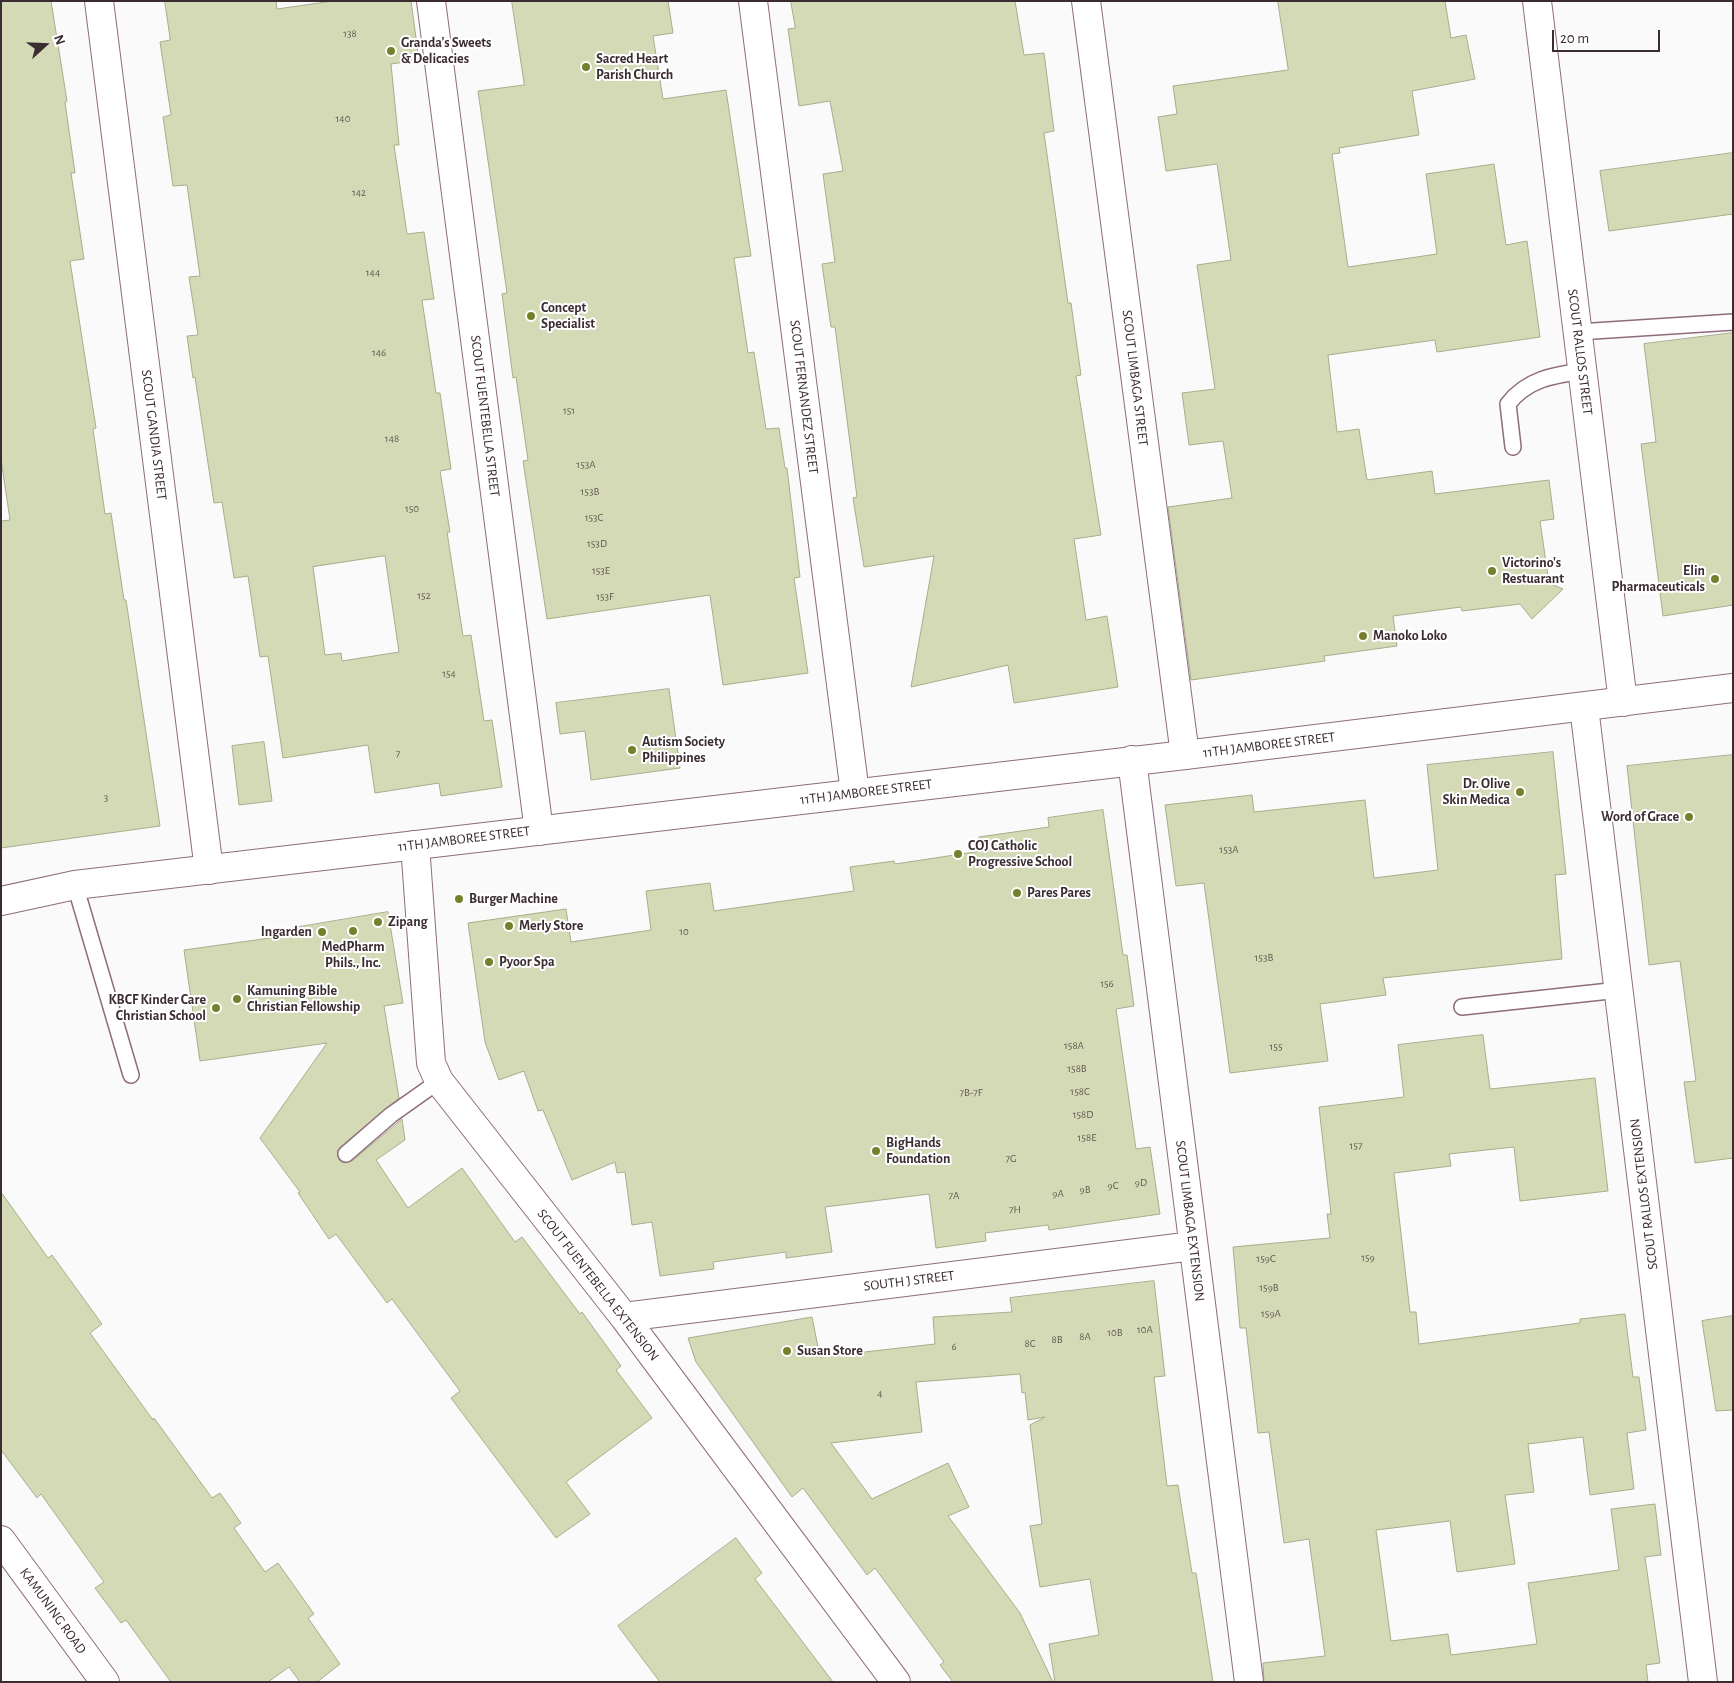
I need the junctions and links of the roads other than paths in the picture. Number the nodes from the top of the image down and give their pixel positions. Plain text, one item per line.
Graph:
1 (98, 1) edge
2 (431, 1) edge
3 (753, 1) edge
4 (1086, 1) edge
5 (1537, 1) edge
6 (1733, 322) edge
7 (1578, 332) junction
8 (1583, 372) junction
9 (1513, 446) dead end
10 (1733, 688) edge
11 (1623, 702) junction
12 (1584, 707) junction
13 (1185, 755) junction
14 (1132, 760) junction
15 (855, 793) junction
16 (539, 831) junction
17 (415, 845) junction
18 (210, 870) junction
19 (75, 886) junction
20 (1, 902) edge
21 (1619, 990) junction
22 (1462, 1007) dead end
23 (131, 1076) dead end
24 (439, 1081) junction
25 (346, 1154) dead end
26 (1194, 1246) junction
27 (624, 1316) junction
28 (1, 1540) edge
29 (105, 1682) edge
30 (896, 1682) edge
31 (1249, 1682) edge
32 (1703, 1682) edge

1 - 18 street, SCOUT GANDIA STREET
2 - 16 street, SCOUT FUENTEBELLA STREET
3 - 15 street, SCOUT FERNANDEZ STREET
4 - 13 street, SCOUT LIMBAGA STREET
5 - 7 street, SCOUT RALLOS STREET
6 - 7 lane
7 - 8 street, SCOUT RALLOS STREET
8 - 9 lane
8 - 11 street, SCOUT RALLOS STREET
10 - 11 street, 11TH JAMBOREE STREET
11 - 12 street, 11TH JAMBOREE STREET
12 - 13 street, 11TH JAMBOREE STREET
12 - 21 street, SCOUT RALLOS EXTENSION
13 - 14 street, 11TH JAMBOREE STREET
14 - 15 street, 11TH JAMBOREE STREET
14 - 26 street, SCOUT LIMBAGA EXTENSION
15 - 16 street, 11TH JAMBOREE STREET
16 - 17 street, 11TH JAMBOREE STREET
17 - 18 street, 11TH JAMBOREE STREET
17 - 24 street, SCOUT FUENTEBELLA EXTENSION
18 - 19 street, 11TH JAMBOREE STREET
19 - 20 street, 11TH JAMBOREE STREET
19 - 23 lane
21 - 22 lane
21 - 32 street, SCOUT RALLOS EXTENSION
24 - 25 lane
24 - 27 street, SCOUT FUENTEBELLA EXTENSION
26 - 27 street, SOUTH J STREET
26 - 31 street, SCOUT LIMBAGA EXTENSION
27 - 30 street, SCOUT FUENTEBELLA EXTENSION
28 - 29 street, KAMUNING ROAD

